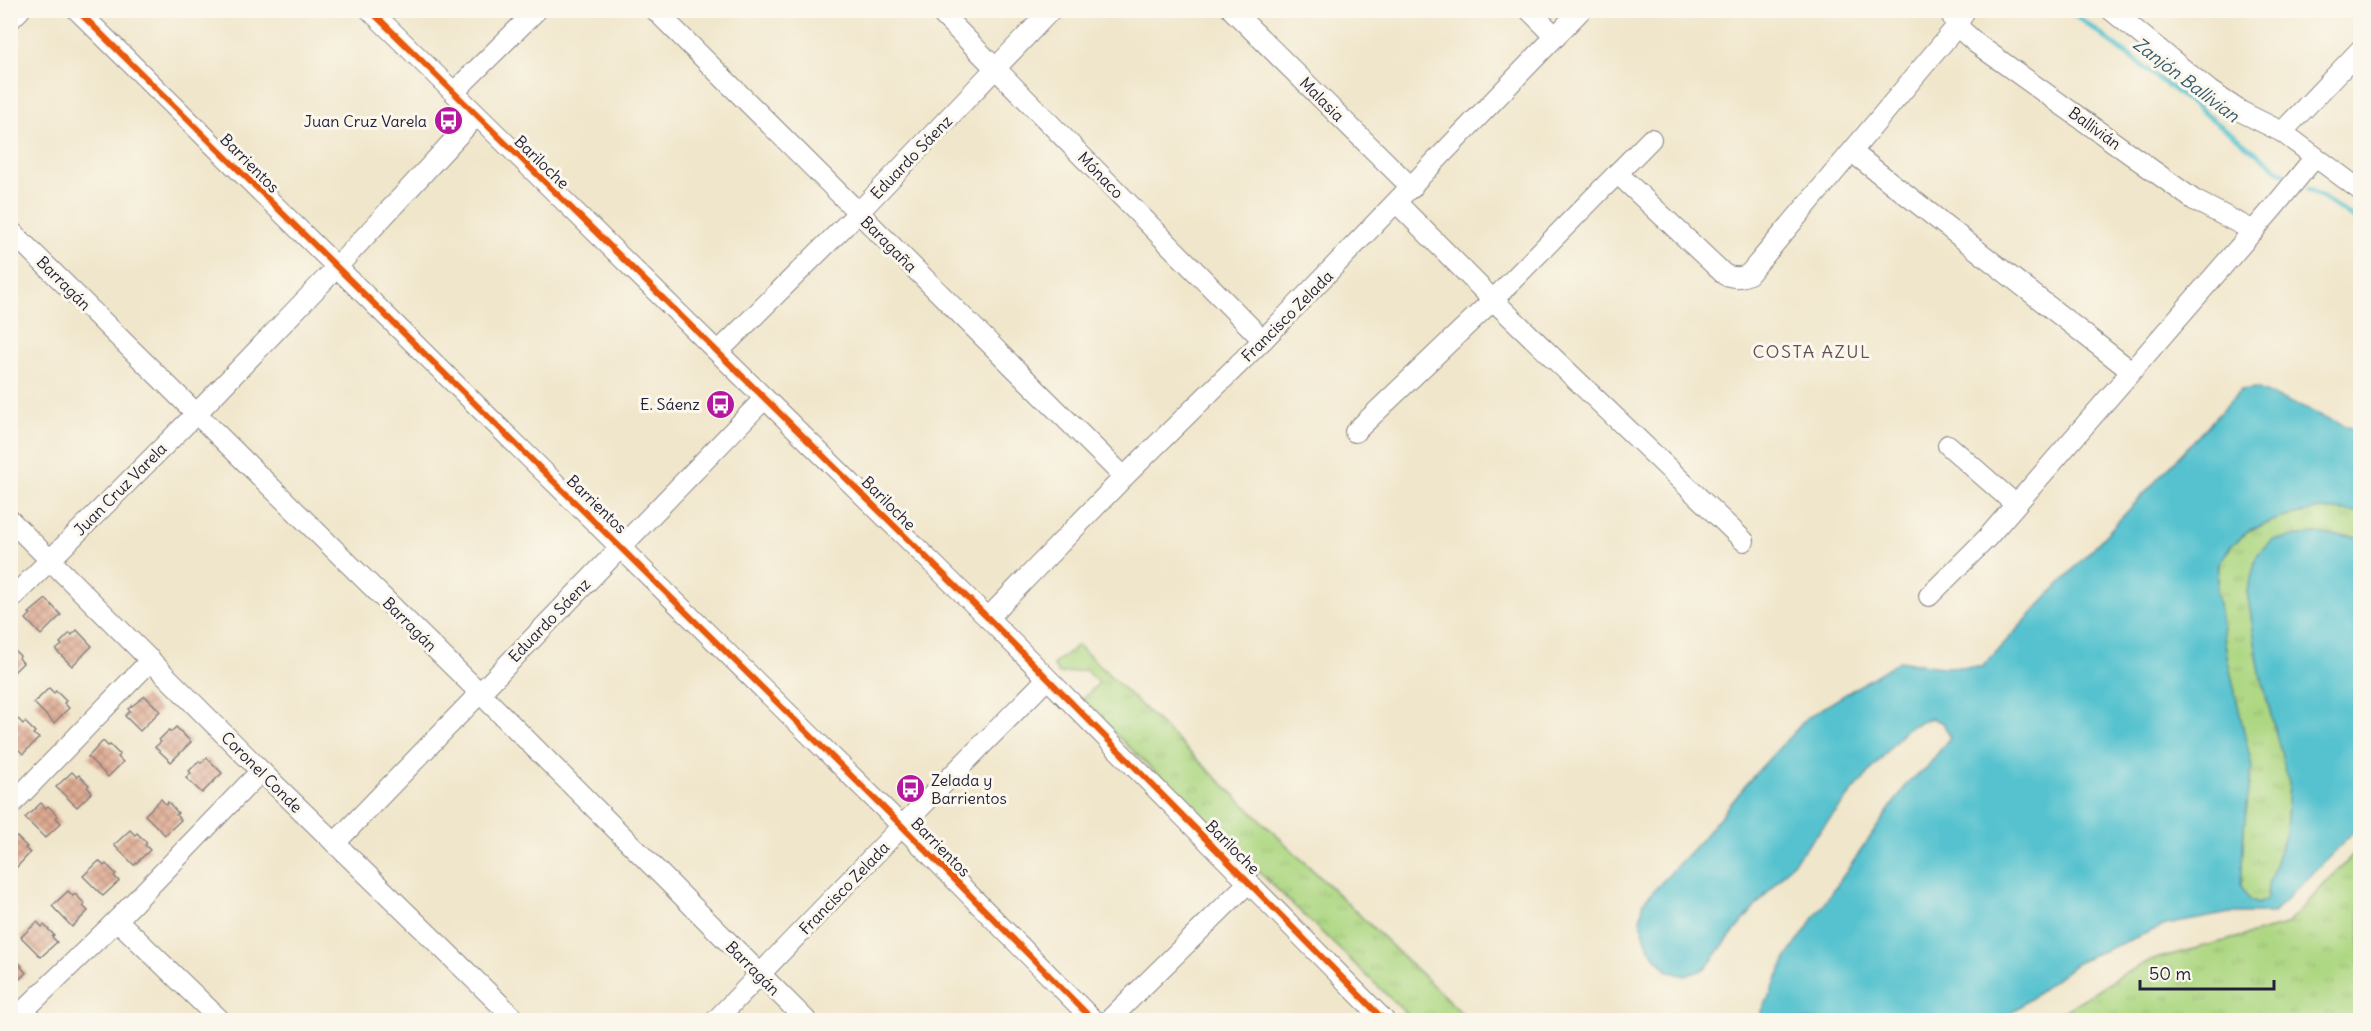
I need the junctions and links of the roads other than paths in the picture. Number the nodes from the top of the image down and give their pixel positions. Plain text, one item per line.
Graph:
1 (20, 10) edge
2 (77, 10) edge
3 (370, 10) edge
4 (537, 10) edge
5 (655, 10) edge
6 (938, 10) edge
7 (1051, 10) edge
8 (1232, 10) edge
9 (1529, 10) edge
10 (1581, 10) edge
11 (2111, 10) edge
12 (1957, 16) edge
13 (10, 20) edge
14 (1556, 37) junction
15 (2361, 50) edge
16 (996, 68) junction
17 (454, 93) junction
18 (476, 117) junction
19 (2282, 132) junction
20 (1651, 139) dead end
21 (1852, 152) junction
22 (2315, 157) junction
23 (1617, 173) junction
24 (1412, 188) junction
25 (2361, 190) edge
26 (1397, 203) junction
27 (858, 213) junction
28 (10, 230) edge
29 (2254, 231) junction
30 (336, 268) junction
31 (1493, 300) junction
32 (1263, 340) junction
33 (718, 352) junction
34 (2131, 371) junction
35 (764, 399) junction
36 (196, 414) junction
37 (1355, 432) dead end
38 (1948, 444) dead end
39 (1124, 477) junction
40 (2015, 504) junction
41 (10, 520) edge
42 (1744, 541) dead end
43 (620, 546) junction
44 (51, 559) junction
45 (1929, 596) dead end
46 (10, 600) edge
47 (988, 618) junction
48 (151, 660) junction
49 (1047, 679) junction
50 (479, 692) junction
51 (261, 771) junction
52 (10, 806) edge
53 (902, 826) junction
54 (335, 843) junction
55 (1249, 882) junction
56 (117, 920) junction
57 (760, 975) junction
58 (14, 1020) edge
59 (220, 1020) edge
60 (516, 1020) edge
61 (716, 1020) edge
62 (806, 1020) edge
63 (1093, 1020) edge
64 (1109, 1020) edge
65 (1384, 1020) edge

1 - 13 street
2 - 30 street, Barrientos
3 - 17 street, Bariloche
4 - 17 street
5 - 27 street, Baragaña
6 - 16 street, Mónaco
7 - 16 street, Eduardo Sáenz
8 - 24 street, Malasia
9 - 14 street
10 - 14 street, Francisco Zelada
11 - 19 street
12 - 21 street
12 - 29 street, Ballivián
14 - 24 street, Francisco Zelada
15 - 19 street
16 - 27 street, Eduardo Sáenz
16 - 32 street, Mónaco
17 - 18 street, Bariloche
18 - 30 street, Juan Cruz Varela
18 - 33 street, Bariloche
19 - 22 street
20 - 23 street
21 - 23 street
21 - 34 street
22 - 25 street
22 - 29 street
23 - 31 street
24 - 26 street, Francisco Zelada
26 - 31 street
26 - 32 street, Francisco Zelada
27 - 33 street, Eduardo Sáenz
27 - 39 street, Baragaña
28 - 36 street, Barragán
29 - 34 street
30 - 36 street, Juan Cruz Varela
30 - 43 street, Barrientos
31 - 37 street
31 - 42 street
32 - 39 street, Francisco Zelada
33 - 35 street, Bariloche
34 - 40 street
35 - 43 street, Eduardo Sáenz
35 - 47 street, Bariloche
36 - 44 street, Juan Cruz Varela
36 - 50 street, Barragán
38 - 40 street
39 - 47 street, Francisco Zelada
40 - 45 street
41 - 44 street, Coronel Conde
43 - 50 street, Eduardo Sáenz
43 - 53 street, Barrientos
44 - 46 street, Juan Cruz Varela
44 - 48 street, Coronel Conde
47 - 49 street, Bariloche
48 - 51 street, Coronel Conde
48 - 52 street
49 - 53 street, Francisco Zelada
49 - 55 street, Bariloche
50 - 54 street, Eduardo Sáenz
50 - 57 street, Barragán
51 - 54 street, Coronel Conde
51 - 56 street
53 - 57 street, Francisco Zelada
53 - 63 street, Barrientos
54 - 60 street, Coronel Conde
55 - 64 street
55 - 65 street, Bariloche
56 - 58 street
56 - 59 street
57 - 61 street, Francisco Zelada
57 - 62 street, Barragán

